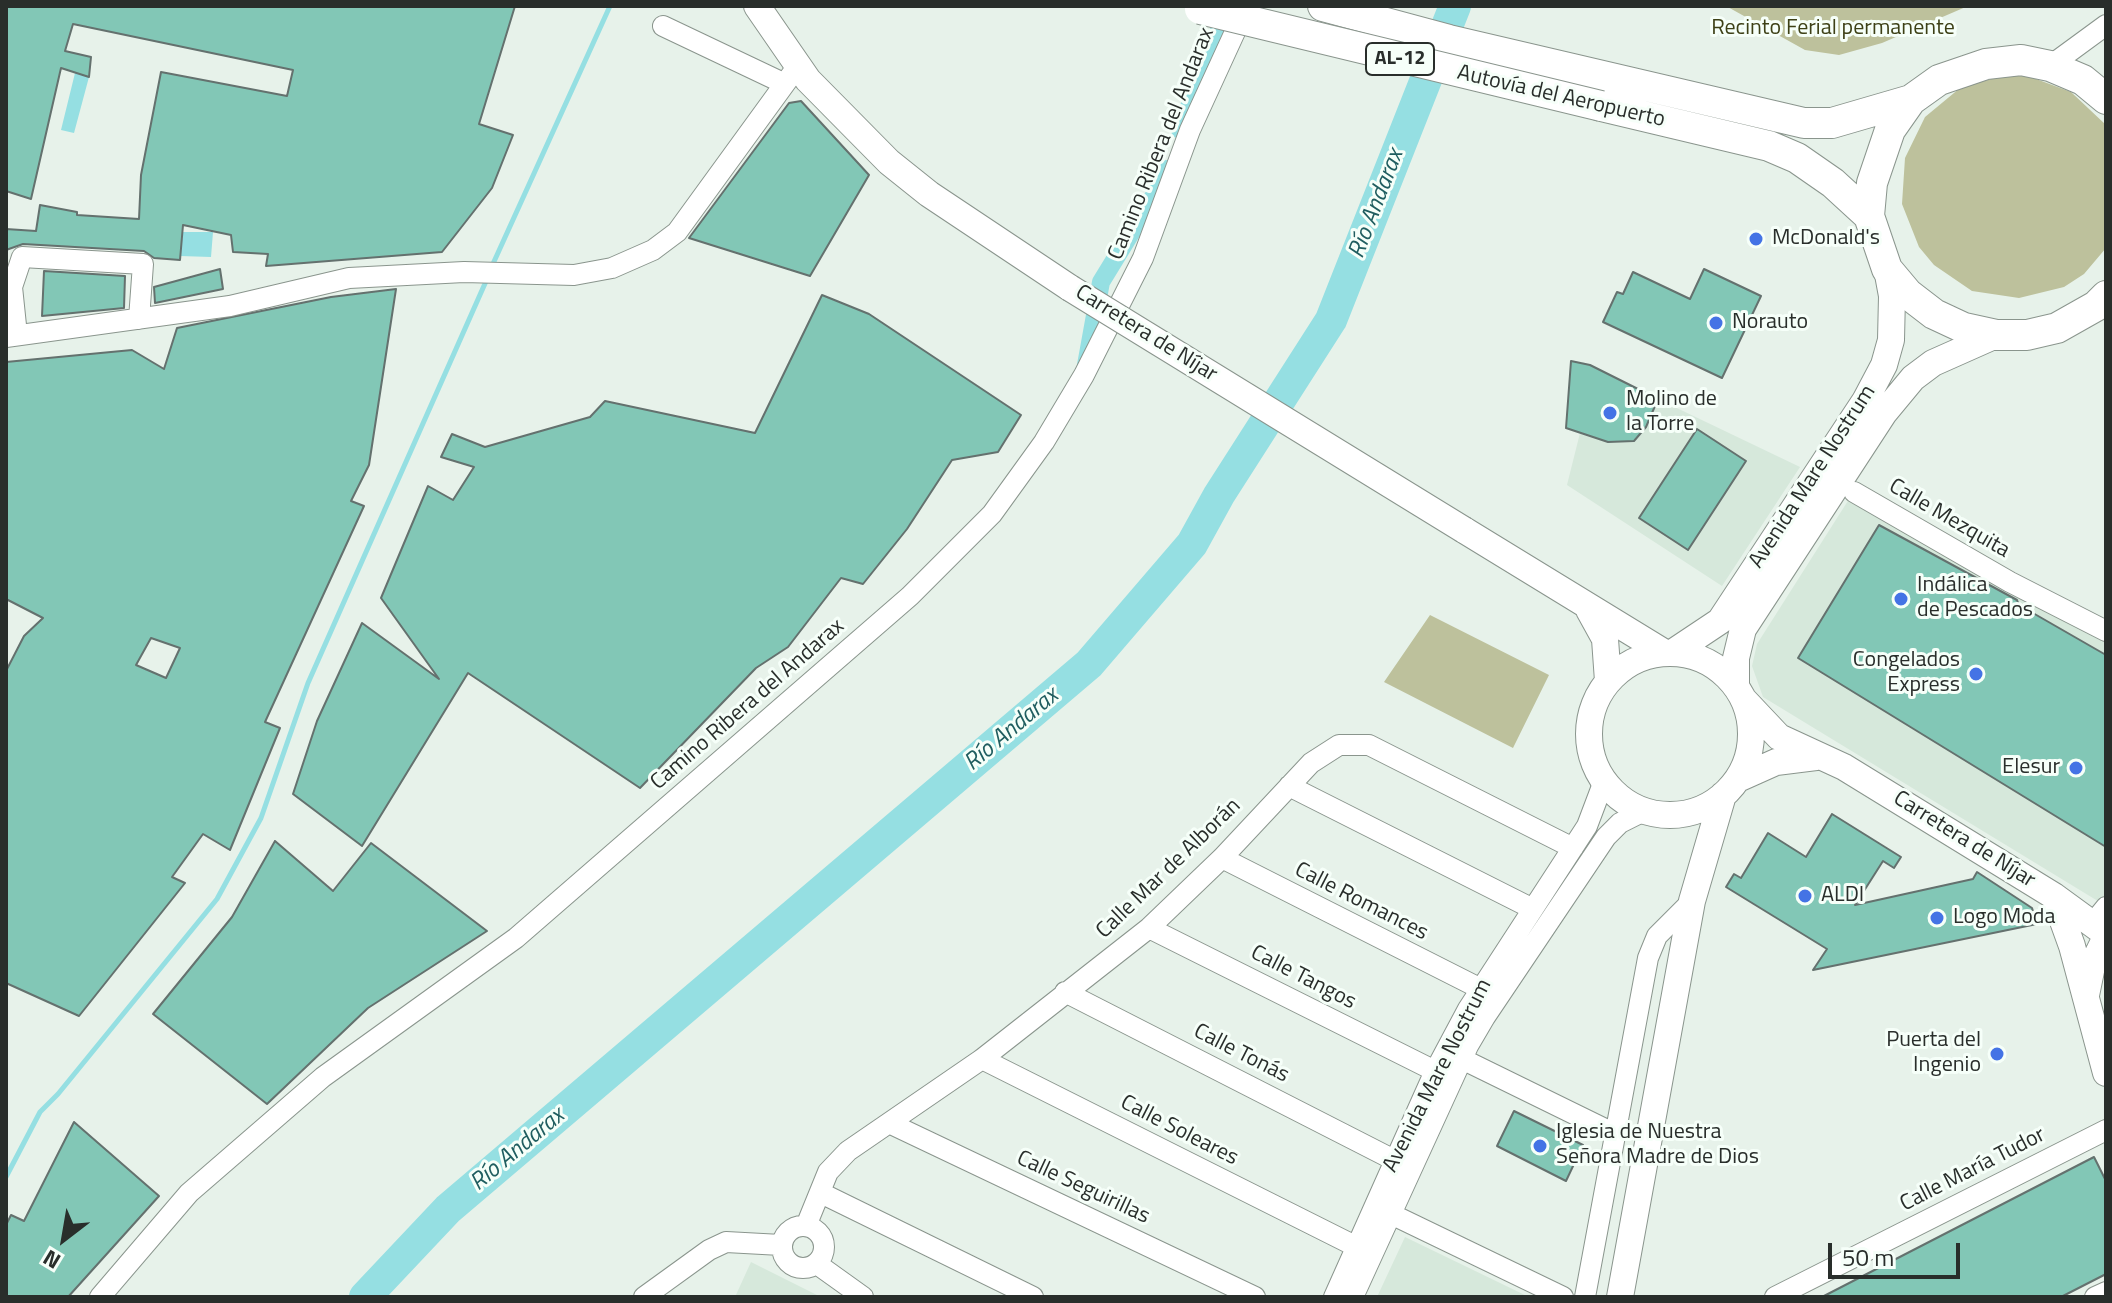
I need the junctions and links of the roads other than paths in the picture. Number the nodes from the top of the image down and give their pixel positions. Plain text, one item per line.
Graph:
1 (757, 6) edge
2 (1247, 6) edge
3 (1323, 6) edge
4 (1194, 7) edge
5 (2106, 25) edge
6 (663, 26) dead end
7 (2050, 66) junction
8 (790, 75) junction
9 (2106, 99) edge
10 (1911, 100) junction
11 (1869, 216) junction
12 (1887, 269) junction
13 (2106, 296) edge
14 (139, 319) junction
15 (2106, 327) edge
16 (2057, 328) junction
17 (1996, 335) junction
18 (12, 336) edge
19 (1854, 492) dead end
20 (1585, 603) junction
21 (2106, 631) edge
22 (1669, 653) junction
23 (1608, 681) junction
24 (1739, 692) junction
25 (1816, 757) junction
26 (1604, 781) junction
27 (1289, 786) junction
28 (1731, 787) junction
29 (1655, 813) junction
30 (1573, 848) junction
31 (1222, 858) junction
32 (1694, 893) junction
33 (2054, 896) junction
34 (1533, 909) junction
35 (2103, 925) edge
36 (1149, 928) junction
37 (1479, 988) junction
38 (1065, 992) junction
39 (2086, 999) junction
40 (982, 1059) junction
41 (1462, 1059) junction
42 (1435, 1071) junction
43 (2106, 1073) edge
44 (889, 1123) junction
45 (2106, 1130) edge
46 (1615, 1134) junction
47 (1394, 1160) junction
48 (821, 1193) junction
49 (1391, 1214) junction
50 (806, 1226) junction
51 (781, 1245) junction
52 (1355, 1246) junction
53 (817, 1264) junction
54 (2106, 1292) edge
55 (100, 1297) edge
56 (644, 1297) edge
57 (863, 1297) edge
58 (1033, 1297) edge
59 (1255, 1297) edge
60 (1334, 1297) edge
61 (1353, 1297) edge
62 (1563, 1297) edge
63 (1585, 1297) edge
64 (1620, 1297) edge
65 (1775, 1297) edge
66 (2095, 1297) edge

1 - 8 main road, Carretera de Níjar
2 - 55 street, Camino Ribera del Andarax
3 - 10 highway, Autovía del Aeropuerto / AL-12
4 - 11 highway, Autovía del Aeropuerto / AL-12, bridge
5 - 7 street
6 - 8 street
7 - 9 highway, AL-12
7 - 10 highway, AL-12
8 - 14 street
8 - 20 main road, Carretera de Níjar, bridge
10 - 11 highway, AL-12
11 - 12 highway, AL-12
12 - 17 highway, AL-12
12 - 22 main road, Avenida Mare Nostrum
13 - 16 highway, AL-12
14 - 18 street
14 - 18 street
15 - 16 highway, AL-12
16 - 17 highway, AL-12
17 - 24 main road, Avenida Mare Nostrum
19 - 21 street, Calle Mezquita
20 - 22 main road, Carretera de Níjar
20 - 23 main road, Carretera de Níjar
22 - 23 main road
22 - 24 main road
23 - 26 main road
24 - 25 main road, Carretera de Níjar
24 - 28 main road
25 - 28 main road, Carretera de Níjar
25 - 33 main road, Carretera de Níjar
26 - 29 main road
26 - 30 street, Avenida Mare Nostrum
27 - 30 street, Calle Mar de Alborán
27 - 31 street, Calle Mar de Alborán
27 - 34 street
28 - 29 main road
28 - 32 main road
29 - 32 main road
29 - 41 street, Avenida Mare Nostrum
30 - 34 street, Avenida Mare Nostrum
31 - 36 street, Calle Mar de Alborán
31 - 37 street, Calle Romances
32 - 46 street
32 - 64 main road
33 - 35 main road, Carretera de Níjar
33 - 39 main road
34 - 37 street, Avenida Mare Nostrum
35 - 39 main road
36 - 38 street, Calle Mar de Alborán
36 - 42 street, Calle Tangos
37 - 42 street, Avenida Mare Nostrum
38 - 40 street, Calle Mar de Alborán
38 - 47 street, Calle Tonás
39 - 43 main road
40 - 44 street, Calle Mar de Alborán
40 - 52 street, Calle Soleares
41 - 46 street
41 - 49 street, Avenida Mare Nostrum
42 - 47 street, Avenida Mare Nostrum
44 - 48 street, Calle Mar de Alborán
44 - 59 street, Calle Seguirillas
45 - 65 street, Calle María Tudor
46 - 63 street
47 - 52 street, Avenida Mare Nostrum
48 - 50 street, Calle Mar de Alborán
48 - 58 street
49 - 61 street, Avenida Mare Nostrum
49 - 62 street
50 - 51 street
50 - 53 street
51 - 53 street
51 - 56 street
52 - 60 street, Avenida Mare Nostrum
53 - 57 street
54 - 66 street

